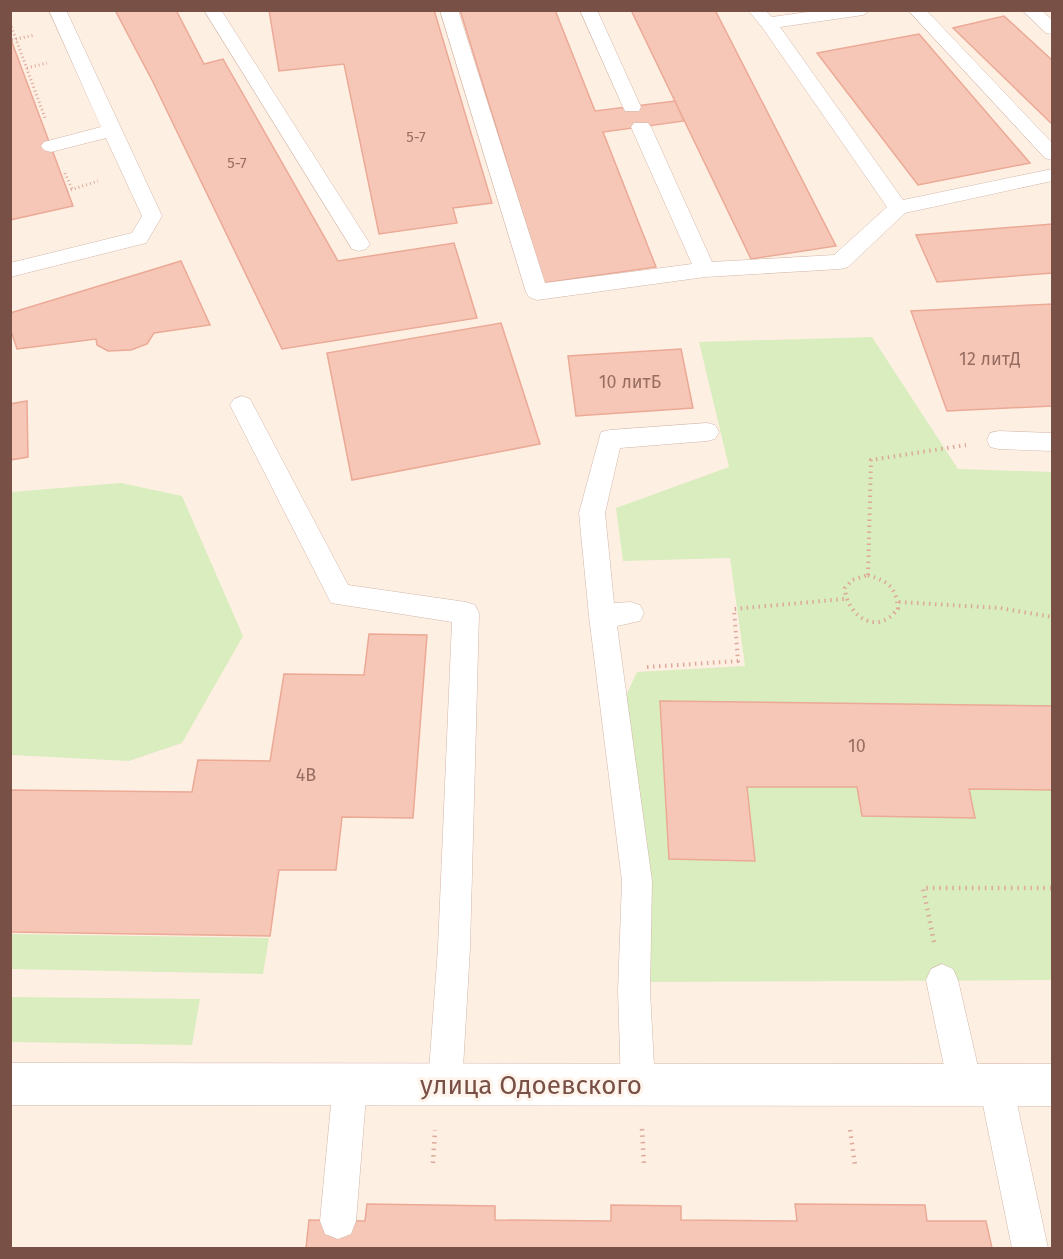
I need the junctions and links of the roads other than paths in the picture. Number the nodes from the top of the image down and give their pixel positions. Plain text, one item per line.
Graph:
1 (57, 10) edge
2 (212, 10) edge
3 (449, 10) edge
4 (588, 10) edge
5 (863, 10) edge
6 (916, 10) edge
7 (1030, 10) edge
8 (761, 17) edge
9 (1053, 29) edge
10 (632, 107) dead end
11 (641, 127) dead end
12 (112, 130) junction
13 (53, 145) road end
14 (1053, 154) edge
15 (1053, 175) edge
16 (898, 208) junction
17 (359, 244) dead end
18 (10, 270) edge
19 (705, 270) junction
20 (242, 405) dead end
21 (707, 432) dead end
22 (999, 440) road end
23 (1053, 442) edge
24 (631, 613) dead end
25 (602, 616) junction
26 (942, 980) road end
27 (10, 1084) edge
28 (350, 1084) junction
29 (445, 1085) junction
30 (638, 1085) junction
31 (981, 1085) junction
32 (1053, 1085) edge
33 (338, 1221) dead end
34 (1030, 1248) edge

1 - 12 lane
2 - 17 lane
3 - 19 lane
4 - 10 lane
5 - 8 lane
6 - 14 lane
7 - 9 lane
8 - 16 lane
11 - 19 lane
12 - 13 lane
12 - 18 lane
15 - 16 lane
16 - 19 lane
20 - 29 lane
21 - 25 lane
22 - 23 lane
24 - 25 lane
25 - 30 lane
26 - 31 lane
27 - 28 street, улица Одоевского
28 - 29 street, улица Одоевского
28 - 33 lane
29 - 30 street, улица Одоевского
30 - 31 street, улица Одоевского
31 - 32 street, улица Одоевского
31 - 34 lane

